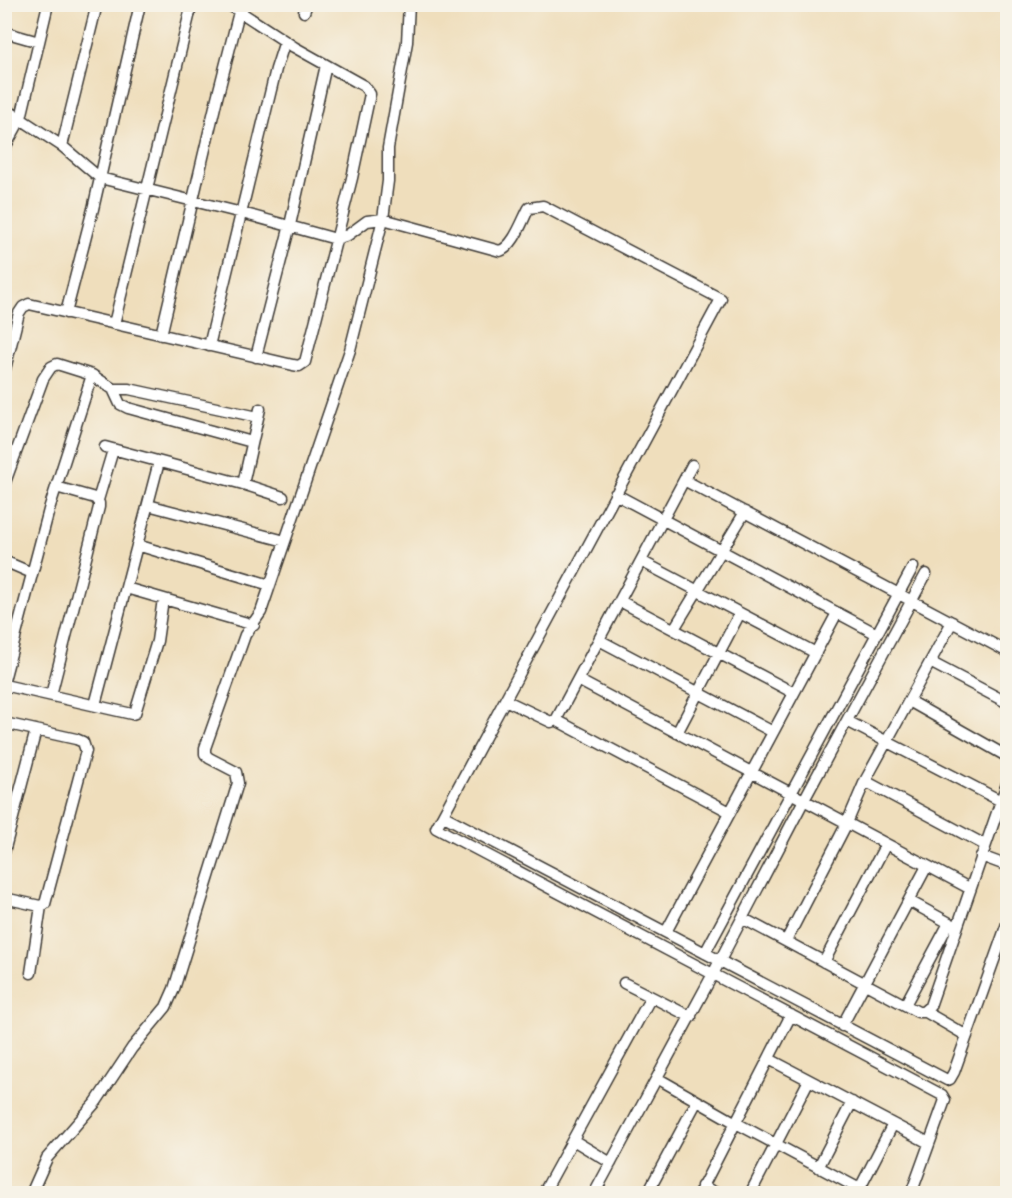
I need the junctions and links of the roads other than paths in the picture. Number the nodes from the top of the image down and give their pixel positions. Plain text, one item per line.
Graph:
1 (48, 4) edge
2 (97, 4) edge
3 (140, 4) edge
4 (192, 4) edge
5 (228, 4) edge
6 (409, 4) edge
7 (239, 12) junction
8 (4, 32) edge
9 (285, 41) junction
10 (39, 42) junction
11 (326, 65) junction
12 (4, 108) edge
13 (21, 118) junction
14 (62, 146) junction
15 (4, 149) edge
16 (100, 178) junction
17 (146, 190) junction
18 (193, 201) junction
19 (242, 213) junction
20 (382, 219) junction
21 (290, 225) junction
22 (336, 238) junction
23 (66, 313) junction
24 (114, 324) junction
25 (161, 335) junction
26 (209, 346) junction
27 (256, 357) junction
28 (4, 373) edge
29 (92, 375) junction
30 (113, 389) junction
31 (252, 442) junction
32 (159, 462) junction
33 (692, 465) dead end
34 (684, 480) junction
35 (243, 484) junction
36 (4, 485) edge
37 (56, 487) junction
38 (615, 494) junction
39 (283, 497) dead end
40 (98, 500) junction
41 (147, 505) junction
42 (745, 512) junction
43 (663, 520) junction
44 (285, 541) junction
45 (137, 545) junction
46 (721, 551) junction
47 (4, 561) edge
48 (641, 561) junction
49 (913, 567) dead end
50 (32, 573) junction
51 (926, 574) dead end
52 (270, 585) junction
53 (126, 588) junction
54 (697, 590) junction
55 (899, 594) junction
56 (163, 599) junction
57 (912, 600) junction
58 (620, 601) junction
59 (740, 613) junction
60 (837, 614) junction
61 (952, 622) junction
62 (254, 625) junction
63 (674, 629) junction
64 (877, 634) junction
65 (599, 640) junction
66 (1008, 652) edge
67 (816, 653) junction
68 (720, 654) junction
69 (930, 662) junction
70 (578, 680) junction
71 (4, 682) edge
72 (699, 693) junction
73 (794, 693) junction
74 (51, 694) junction
75 (505, 700) junction
76 (909, 701) junction
77 (1008, 704) edge
78 (95, 705) junction
79 (556, 720) junction
80 (847, 721) junction
81 (4, 723) edge
82 (36, 730) junction
83 (773, 732) junction
84 (677, 733) junction
85 (886, 743) junction
86 (1008, 757) edge
87 (751, 773) junction
88 (865, 781) junction
89 (1008, 782) edge
90 (790, 793) junction
91 (804, 801) junction
92 (1000, 801) junction
93 (730, 812) junction
94 (444, 816) junction
95 (847, 824) junction
96 (886, 844) junction
97 (983, 850) junction
98 (4, 852) edge
99 (927, 866) junction
100 (1008, 866) edge
101 (969, 888) junction
102 (4, 898) edge
103 (909, 901) junction
104 (41, 906) junction
105 (742, 918) junction
106 (1008, 921) edge
107 (953, 925) junction
108 (666, 932) junction
109 (786, 941) junction
110 (705, 953) junction
111 (719, 961) junction
112 (824, 962) junction
113 (31, 973) dead end
114 (713, 974) junction
115 (624, 983) dead end
116 (865, 983) junction
117 (651, 997) junction
118 (905, 1005) junction
119 (924, 1011) junction
120 (791, 1015) junction
121 (691, 1017) junction
122 (842, 1026) junction
123 (967, 1036) junction
124 (769, 1059) junction
125 (657, 1078) junction
126 (809, 1080) junction
127 (697, 1101) junction
128 (852, 1102) junction
129 (736, 1124) junction
130 (893, 1124) junction
131 (573, 1140) junction
132 (929, 1143) junction
133 (776, 1144) junction
134 (611, 1163) junction
135 (819, 1167) junction
136 (700, 1190) edge
137 (864, 1191) edge
138 (31, 1194) edge
139 (543, 1194) edge
140 (594, 1194) edge
141 (647, 1194) edge
142 (718, 1194) edge
143 (750, 1194) edge
144 (911, 1194) edge

1 - 10 street
2 - 14 street
3 - 16 street
4 - 17 street
5 - 7 street
6 - 20 street
7 - 9 street
7 - 18 street
8 - 10 street
9 - 11 street
9 - 19 street
10 - 13 street
11 - 21 street
11 - 22 street
12 - 13 street
13 - 14 street
13 - 15 street
14 - 16 street
16 - 17 street
16 - 23 street
17 - 18 street
17 - 24 street
18 - 19 street
18 - 25 street
19 - 21 street
19 - 26 street
20 - 22 street
20 - 38 street
20 - 44 street
21 - 22 street
21 - 27 street
22 - 27 street
23 - 24 street
23 - 28 street
24 - 25 street
25 - 26 street
26 - 27 street
29 - 30 street
29 - 36 street
29 - 37 street
30 - 31 street
30 - 31 street
31 - 35 street
32 - 35 street
32 - 40 street
32 - 41 street
33 - 34 street
34 - 42 street
34 - 43 street
35 - 39 street
37 - 40 street
37 - 50 street
38 - 43 street
38 - 75 street
40 - 74 street
41 - 44 street
41 - 45 street
42 - 46 street
42 - 55 street
43 - 46 street
43 - 48 street
44 - 52 street
45 - 52 street
45 - 53 street
46 - 54 street
46 - 60 street
47 - 50 street
48 - 54 street
48 - 58 street
49 - 55 street
50 - 71 street
51 - 57 street
52 - 62 street
53 - 56 street
53 - 78 street
54 - 59 street
54 - 63 street
55 - 57 street
55 - 64 street
56 - 62 street
56 - 78 street
57 - 61 street
57 - 80 street
58 - 63 street
58 - 65 street
59 - 67 street
59 - 68 street
60 - 64 street
60 - 67 street
61 - 66 street
61 - 69 street
62 - 138 street
63 - 68 street
64 - 90 street
65 - 70 street
65 - 72 street
67 - 73 street
68 - 72 street
68 - 73 street
69 - 76 street
69 - 77 street
70 - 79 street
70 - 84 street
71 - 74 street
72 - 83 street
72 - 84 street
73 - 83 street
74 - 78 street
75 - 79 street
75 - 94 street
76 - 85 street
76 - 86 street
79 - 93 street
80 - 85 street
80 - 91 street
81 - 82 street
82 - 98 street
82 - 104 street
83 - 87 street
84 - 87 street
85 - 88 street
85 - 92 street
87 - 90 street
87 - 93 street
88 - 95 street
88 - 97 street
89 - 92 street
90 - 91 street
90 - 110 street
91 - 95 street
91 - 105 street
92 - 97 street
93 - 108 street
94 - 108 street
94 - 114 street
95 - 96 street
95 - 109 street
96 - 99 street
96 - 112 street
97 - 100 street
97 - 101 street
99 - 101 street
99 - 103 street
101 - 107 street
102 - 104 street
103 - 107 street
103 - 116 street
104 - 113 street
105 - 109 street
105 - 111 street
106 - 123 street
107 - 118 street
107 - 119 street
108 - 110 street
109 - 112 street
110 - 111 street
111 - 114 street
111 - 122 street
112 - 116 street
114 - 120 street
114 - 121 street
115 - 117 street
116 - 118 street
116 - 122 street
117 - 121 street
117 - 131 street
118 - 119 street
119 - 123 street
120 - 124 street
120 - 132 street
121 - 125 street
122 - 123 street
124 - 126 street
124 - 129 street
125 - 127 street
125 - 134 street
126 - 128 street
126 - 133 street
127 - 129 street
127 - 141 street
128 - 130 street
128 - 135 street
129 - 133 street
129 - 136 street
130 - 132 street
130 - 137 street
131 - 134 street
131 - 139 street
132 - 144 street
133 - 135 street
133 - 143 street
134 - 140 street
135 - 137 street
136 - 142 street

